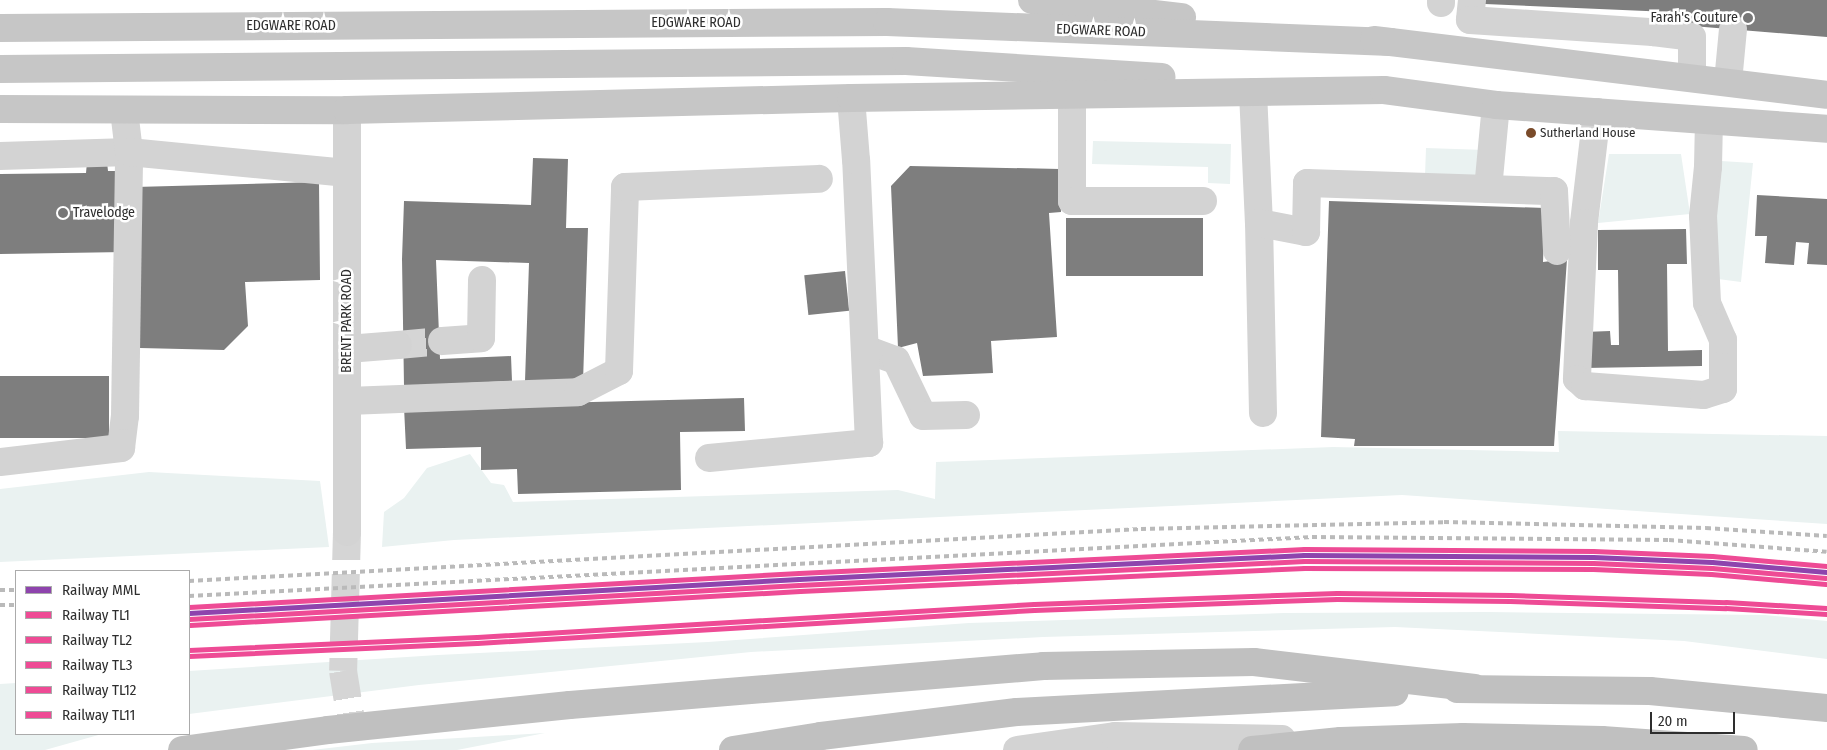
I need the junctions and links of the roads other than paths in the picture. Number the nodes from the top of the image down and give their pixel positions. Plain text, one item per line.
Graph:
1 (1032, 0) edge
2 (1472, 0) edge
3 (0, 28) edge
4 (1733, 29) dead end
5 (1391, 42) junction
6 (0, 69) edge
7 (1692, 77) junction
8 (1728, 82) junction
9 (1384, 90) junction
10 (1253, 92) junction
11 (1072, 94) junction
12 (1827, 95) edge
13 (851, 98) junction
14 (1496, 105) junction
15 (0, 110) edge
16 (124, 110) junction
17 (347, 110) junction
18 (1597, 112) junction
19 (1708, 122) junction
20 (1827, 129) edge
21 (129, 152) junction
22 (0, 156) edge
23 (347, 173) junction
24 (819, 179) dead end
25 (1488, 189) junction
26 (1203, 201) dead end
27 (1259, 223) junction
28 (1557, 251) dead end
29 (482, 280) dead end
30 (442, 342) tunnel mouth
31 (398, 345) tunnel mouth
32 (347, 349) junction
33 (865, 349) junction
34 (348, 401) junction
35 (1263, 413) dead end
36 (966, 415) dead end
37 (709, 458) dead end
38 (0, 462) edge
39 (347, 532) tunnel mouth
40 (1474, 688) junction
41 (1827, 708) edge
42 (1341, 740) junction
43 (182, 750) edge
44 (733, 750) edge
45 (1017, 750) edge
46 (1252, 750) edge
47 (1744, 750) edge

1 - 5 main road
2 - 7 street
3 - 5 main road, EDGWARE ROAD
4 - 8 street
5 - 7 main road
6 - 9 main road
7 - 8 main road
8 - 12 main road
9 - 10 main road
9 - 14 main road
10 - 11 main road
10 - 27 street
11 - 13 main road
11 - 26 street
13 - 17 main road
13 - 33 street
14 - 18 main road
14 - 25 street
15 - 16 main road
16 - 17 main road
16 - 21 street
17 - 23 street, BRENT PARK ROAD
18 - 19 main road
18 - 19 street
19 - 20 main road
21 - 22 street
21 - 23 street
21 - 38 street
23 - 32 street, BRENT PARK ROAD
24 - 34 street
25 - 27 street
25 - 28 street
27 - 35 street
29 - 30 street
31 - 32 street
32 - 34 street, BRENT PARK ROAD
33 - 36 street
33 - 37 street
34 - 39 street, BRENT PARK ROAD
40 - 41 highway
40 - 43 highway
40 - 44 highway
42 - 45 street
42 - 46 highway
42 - 47 highway

